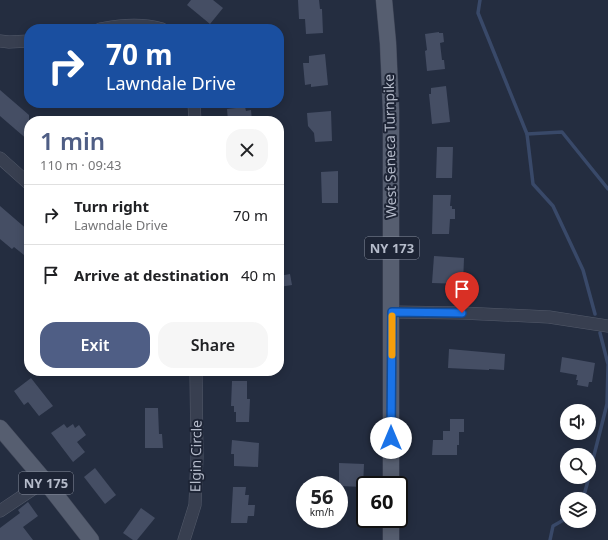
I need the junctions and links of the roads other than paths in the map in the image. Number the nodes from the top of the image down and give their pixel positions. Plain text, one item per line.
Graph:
1 (384, 0) edge
2 (0, 41) edge
3 (24, 41) edge
4 (0, 158) edge
5 (24, 180) edge
6 (392, 312) junction
7 (608, 326) edge
8 (196, 376) edge
9 (0, 428) edge
10 (391, 476) edge
11 (45, 481) junction
12 (0, 511) edge
13 (391, 528) edge
14 (91, 540) edge
15 (184, 540) edge
16 (391, 540) edge

1 - 6 main road, West Seneca Turnpike / NY 173
2 - 3 street
4 - 5 street
6 - 7 street
6 - 10 main road, West Seneca Turnpike / NY 173
8 - 15 street, Elgin Circle
9 - 11 main road, NY 175
11 - 12 street
11 - 14 main road, NY 175
13 - 16 main road

